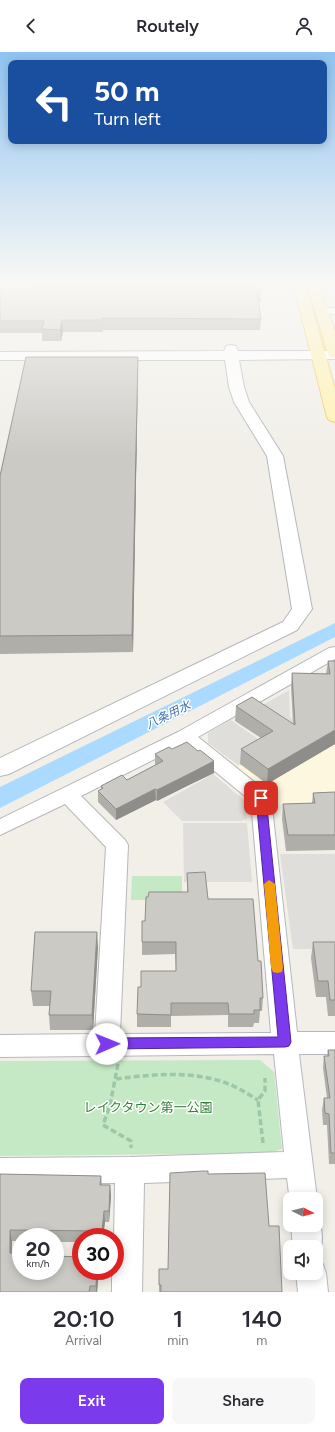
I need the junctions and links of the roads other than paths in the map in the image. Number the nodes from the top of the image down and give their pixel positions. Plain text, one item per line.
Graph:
1 (314, 341) edge
2 (330, 341) edge
3 (0, 349) edge
4 (232, 352) junction
5 (317, 352) junction
6 (334, 353) edge
7 (0, 356) edge
8 (335, 417) edge
9 (335, 652) edge
10 (185, 736) junction
11 (0, 768) edge
12 (68, 795) junction
13 (0, 828) edge
14 (277, 1042) junction
15 (335, 1043) edge
16 (114, 1044) junction
17 (0, 1046) edge
18 (288, 1165) junction
19 (130, 1170) junction
20 (0, 1171) edge
21 (300, 1192) edge
22 (312, 1280) edge
23 (127, 1292) edge
24 (313, 1292) edge

1 - 5 main road
2 - 6 main road
3 - 4 street
4 - 5 street
4 - 7 street
4 - 11 street
5 - 6 street
5 - 8 main road
9 - 10 street
10 - 12 street
10 - 14 street
12 - 13 street
12 - 16 street
14 - 15 street
14 - 16 street
14 - 18 street
16 - 17 street
18 - 19 street
18 - 21 street
19 - 20 street
19 - 23 street
22 - 24 street

